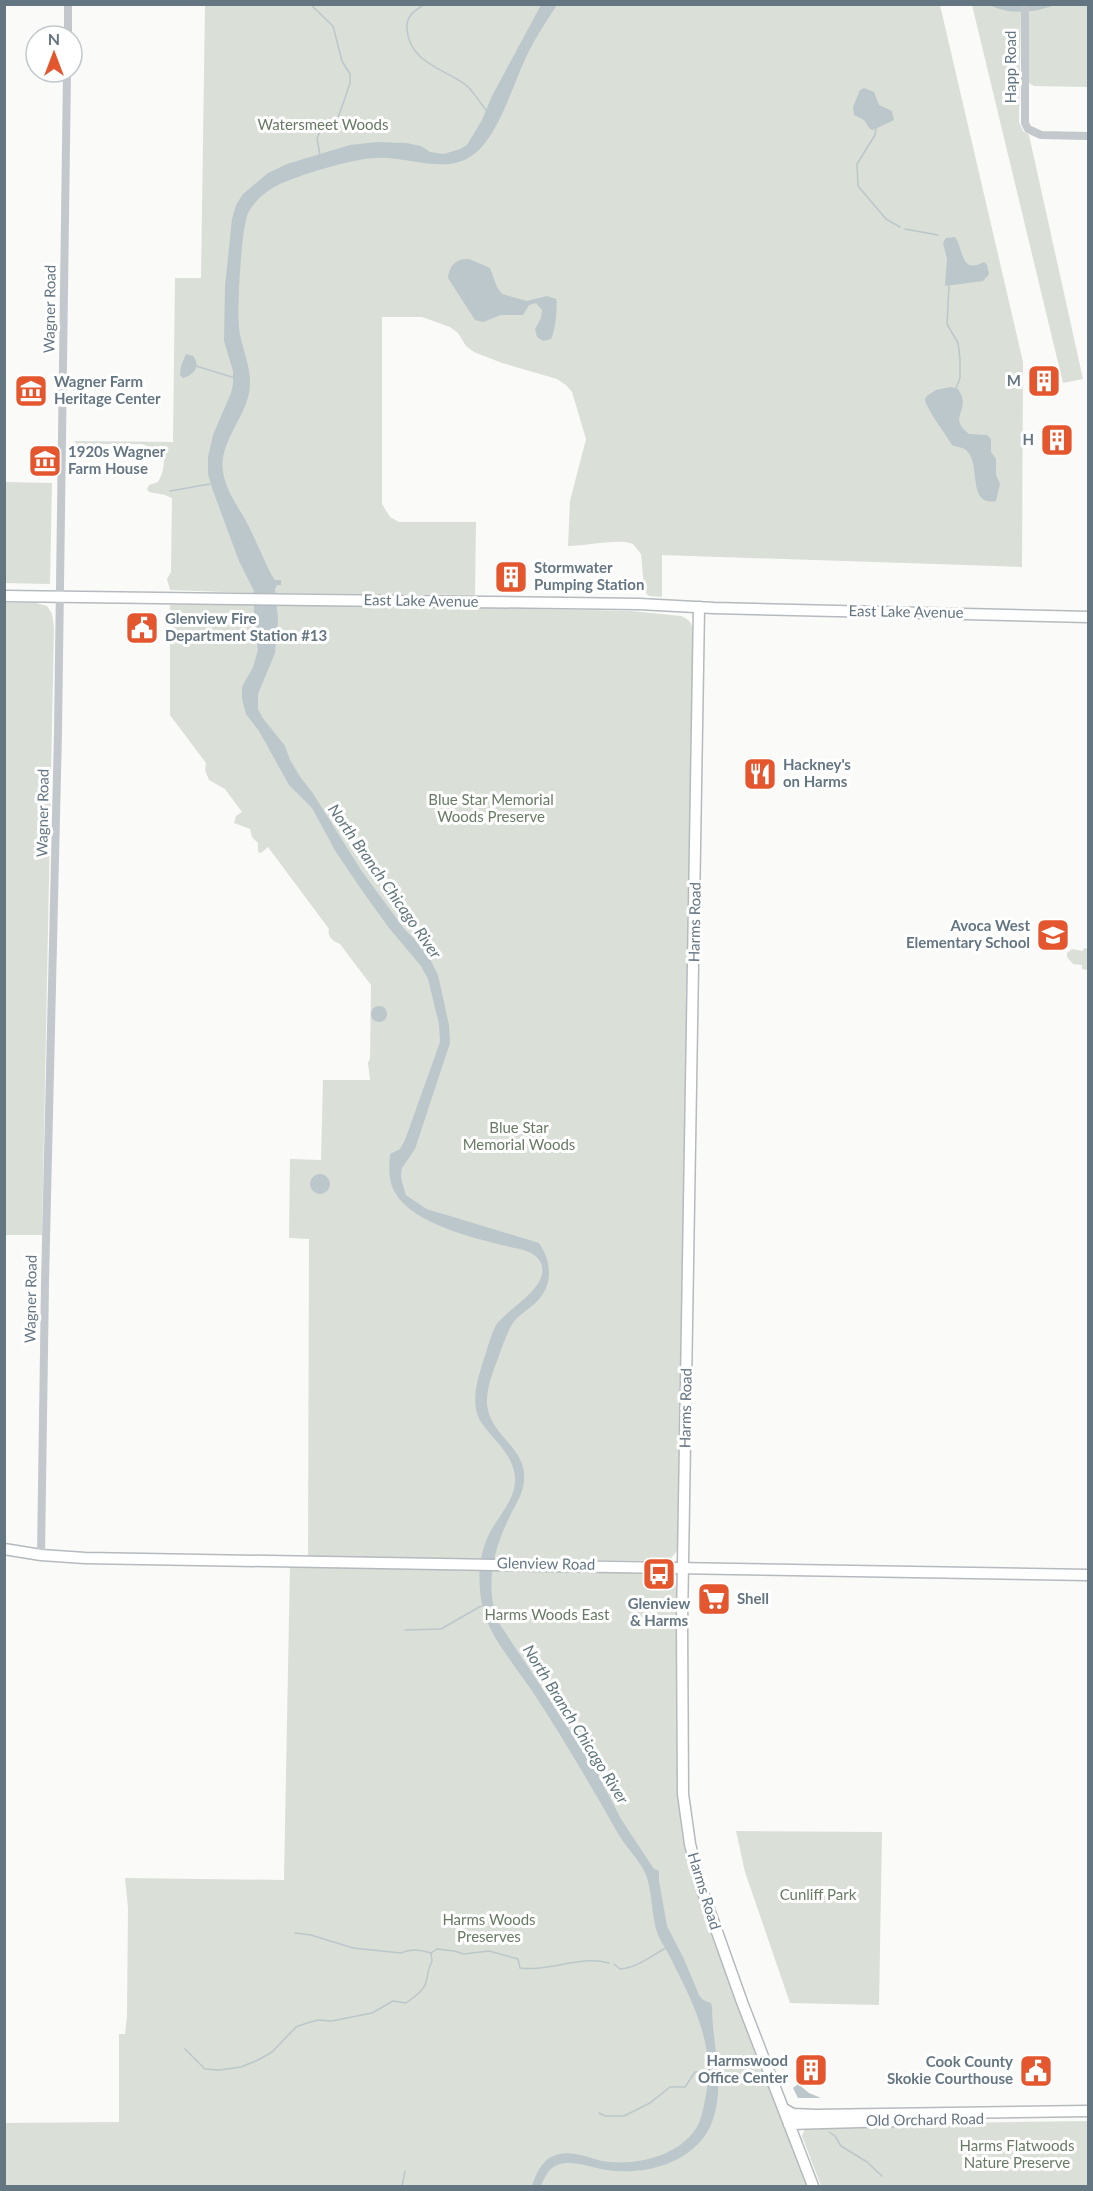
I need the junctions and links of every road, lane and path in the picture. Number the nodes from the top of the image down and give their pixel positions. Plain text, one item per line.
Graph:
1 (68, 4) edge
2 (1025, 4) edge
3 (68, 24) edge
4 (67, 84) edge
5 (1089, 135) edge
6 (4, 596) edge
7 (59, 597) junction
8 (699, 607) junction
9 (1089, 617) edge
10 (4, 1549) edge
11 (41, 1555) junction
12 (683, 1567) junction
13 (1089, 1575) edge
14 (1089, 2111) edge
15 (789, 2116) junction
16 (1089, 2118) edge
17 (813, 2187) edge

1 - 3 street
2 - 5 street, Happ Road
4 - 7 street, Wagner Road
6 - 7 main road, East Lake Avenue
7 - 8 main road, East Lake Avenue
7 - 11 street, Wagner Road
8 - 9 main road, East Lake Avenue
8 - 12 main road, Harms Road
10 - 11 main road, Glenview Road
11 - 12 main road, Glenview Road
12 - 13 main road, Glenview Road
12 - 15 main road, Harms Road
14 - 15 main road, Old Orchard Road
15 - 16 main road, Old Orchard Road
15 - 17 main road, Harms Road

